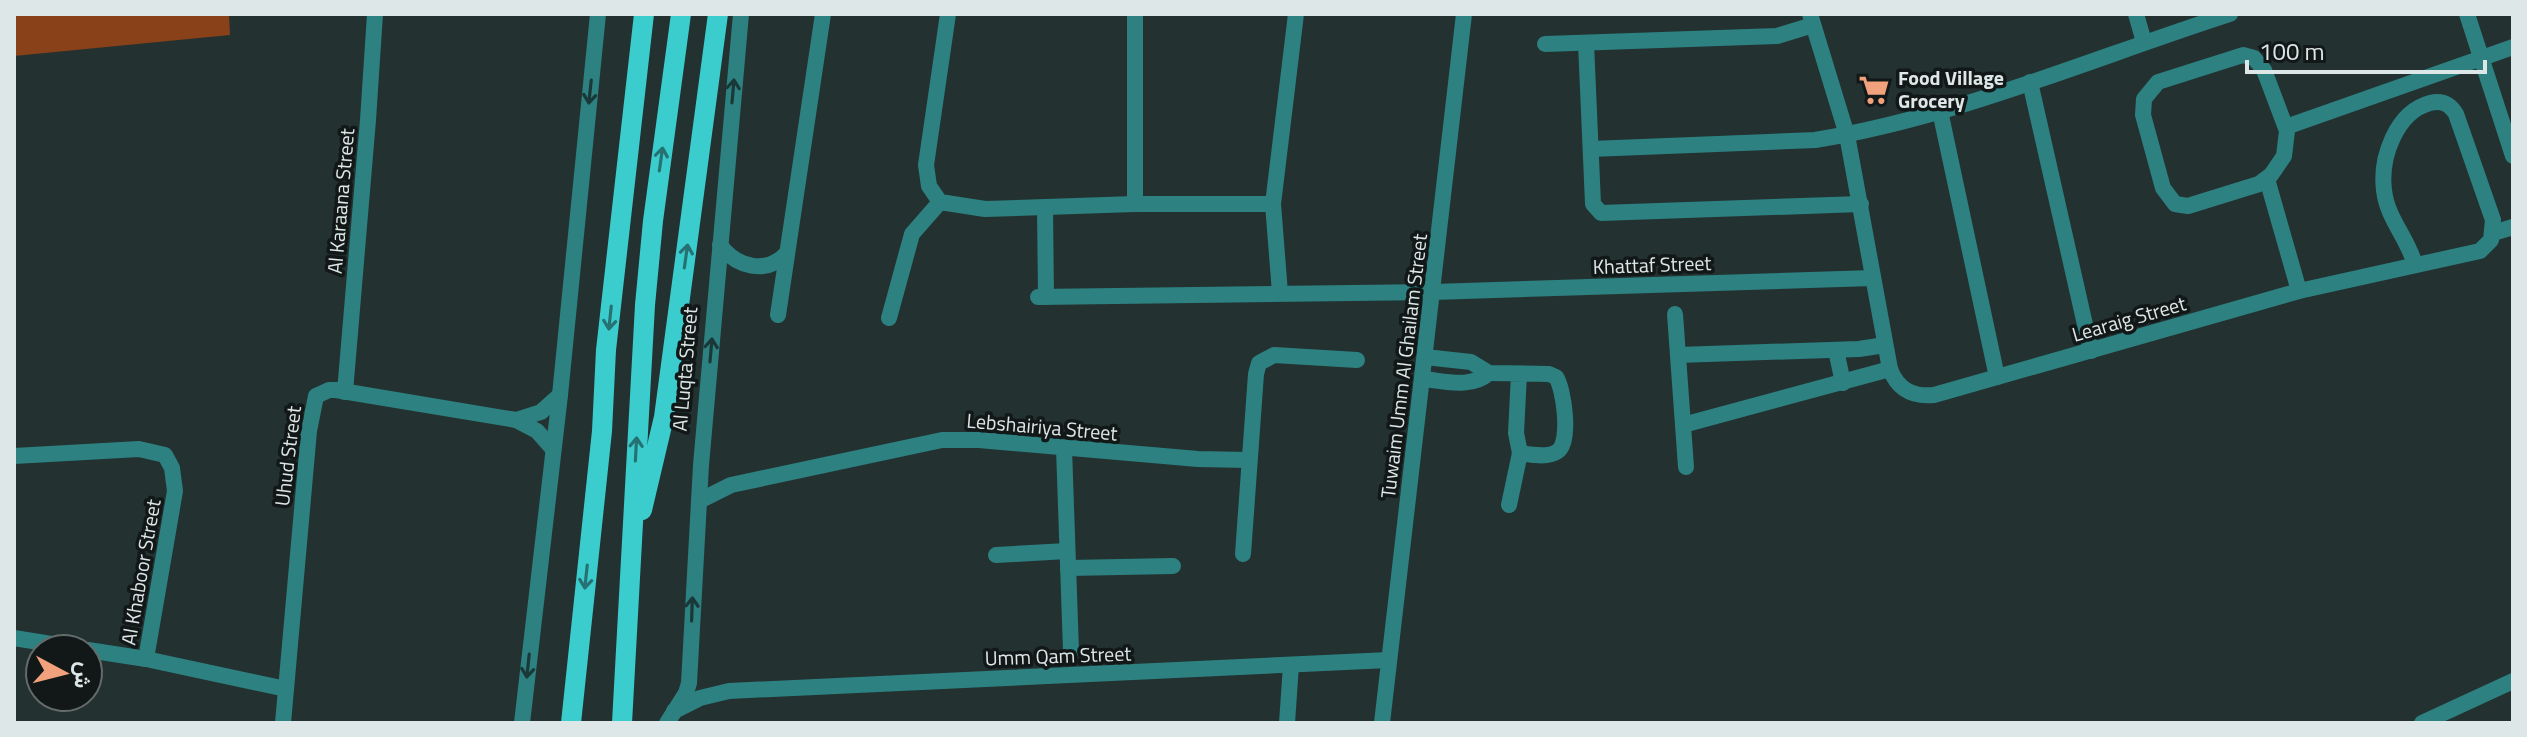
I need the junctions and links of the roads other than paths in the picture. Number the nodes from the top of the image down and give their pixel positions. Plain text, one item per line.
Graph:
1 (375, 14) edge
2 (598, 14) edge
3 (644, 14) edge
4 (681, 14) edge
5 (718, 14) edge
6 (741, 14) edge
7 (823, 14) edge
8 (948, 14) edge
9 (1135, 14) edge
10 (1296, 14) edge
11 (1464, 14) edge
12 (2136, 14) edge
13 (2230, 14) edge
14 (2467, 14) edge
15 (1812, 19) edge
16 (2144, 42) junction
17 (1586, 43) junction
18 (1545, 44) dead end
19 (2513, 47) edge
20 (2480, 58) junction
21 (2030, 82) junction
22 (2397, 88) junction
23 (1940, 111) junction
24 (2408, 113) junction
25 (2286, 127) junction
26 (1847, 135) junction
27 (1591, 149) junction
28 (2513, 156) edge
29 (2267, 179) junction
30 (940, 202) junction
31 (1135, 204) junction
32 (1273, 204) junction
33 (1861, 204) junction
34 (1045, 207) junction
35 (2513, 227) edge
36 (2493, 233) junction
37 (720, 245) junction
38 (786, 254) junction
39 (2415, 265) junction
40 (752, 269) junction
41 (1873, 278) junction
42 (716, 284) junction
43 (781, 284) junction
44 (2299, 291) junction
45 (1433, 292) junction
46 (1280, 293) junction
47 (1675, 314) dead end
48 (778, 315) dead end
49 (889, 318) dead end
50 (1885, 345) junction
51 (1836, 350) junction
52 (2091, 351) junction
53 (1678, 355) junction
54 (1425, 357) junction
55 (1357, 360) dead end
56 (1890, 369) junction
57 (1489, 373) junction
58 (1519, 374) junction
59 (1997, 377) junction
60 (1423, 379) junction
61 (1843, 383) junction
62 (345, 392) junction
63 (560, 395) junction
64 (516, 420) junction
65 (1683, 425) junction
66 (1064, 448) junction
67 (553, 449) junction
68 (1520, 453) junction
69 (14, 456) edge
70 (1248, 460) junction
71 (701, 465) junction
72 (1686, 467) dead end
73 (740, 483) junction
74 (699, 501) junction
75 (1509, 505) dead end
76 (1067, 551) junction
77 (631, 552) junction
78 (1243, 554) dead end
79 (996, 555) dead end
80 (1173, 566) dead end
81 (1068, 568) junction
82 (1071, 651) dead end
83 (104, 652) edge
84 (146, 659) junction
85 (691, 659) junction
86 (1389, 660) junction
87 (1291, 665) junction
88 (2513, 681) edge
89 (286, 689) junction
90 (729, 691) junction
91 (671, 717) edge
92 (283, 723) edge
93 (522, 723) edge
94 (571, 723) edge
95 (622, 723) edge
96 (1287, 723) edge
97 (1382, 723) edge
98 (2422, 723) edge

1 - 62 street, Al Karaana Street
2 -> 63 street
3 -> 94 main road
77 -> 4 main road
77 -> 5 main road
37 -> 6 street, Al Luqta Street
7 - 38 street
8 - 30 street
9 - 31 street
10 - 32 street
11 - 45 street, Tuwaim Umm Al Ghailam Street
12 - 16 street
13 - 16 street
14 - 20 street
15 - 17 street
15 - 26 street
16 - 21 street
17 - 18 street
17 - 27 street
19 - 20 street
20 - 22 street
20 - 28 street
21 - 23 street
21 - 52 street
22 - 24 street
22 - 25 street
23 - 26 street
23 - 59 street
24 - 36 street
24 - 39 street
25 - 29 street
25 - 29 street
26 - 27 street
26 - 33 street
27 - 33 street
29 - 44 street
30 - 34 street
30 - 49 street
31 - 32 street
31 - 34 street
32 - 46 street
33 - 41 street
34 - 46 street
35 - 36 street, Learaig Street
36 - 39 street, Learaig Street
37 - 40 street
37 - 42 street, Al Luqta Street
38 - 40 street
38 - 43 street
39 - 44 street, Learaig Street
40 - 42 street
40 - 43 street
41 - 45 street, Khattaf Street
41 - 50 street
71 -> 42 street, Al Luqta Street
43 - 48 street
44 - 52 street, Learaig Street
45 - 46 street
45 - 54 street, Tuwaim Umm Al Ghailam Street
47 - 53 street
50 - 51 street
50 - 56 street
51 - 53 street
51 - 61 street
52 - 59 street, Learaig Street
53 - 65 street
54 - 57 street
54 - 60 street, Tuwaim Umm Al Ghailam Street
55 - 70 street
56 - 59 street, Learaig Street
56 - 61 street
57 - 58 street
57 - 60 street
58 - 68 street
58 - 68 street
60 - 86 street, Tuwaim Umm Al Ghailam Street
61 - 65 street
62 - 64 street
62 - 89 street, Uhud Street
63 - 64 street
63 - 67 street
64 - 67 street
65 - 72 street
66 - 70 street, Lebshairiya Street
66 - 73 street, Lebshairiya Street
66 - 76 street
67 -> 93 street
68 - 75 street
69 - 84 street, Al Khaboor Street
70 - 78 street
71 - 73 street
71 - 74 street, Al Luqta Street
73 - 74 street, Lebshairiya Street
85 -> 74 street, Al Luqta Street
76 - 79 street
76 - 81 street
77 - 95 main road
80 - 81 street
81 - 82 street
83 - 84 street
84 - 89 street
85 - 90 street
85 - 91 street, Al Luqta Street
86 - 87 street, Umm Qam Street
86 - 97 street, Tuwaim Umm Al Ghailam Street
87 - 90 street, Umm Qam Street
87 - 96 street
88 - 98 street
89 - 92 street, Uhud Street
90 - 91 street, Umm Qam Street

